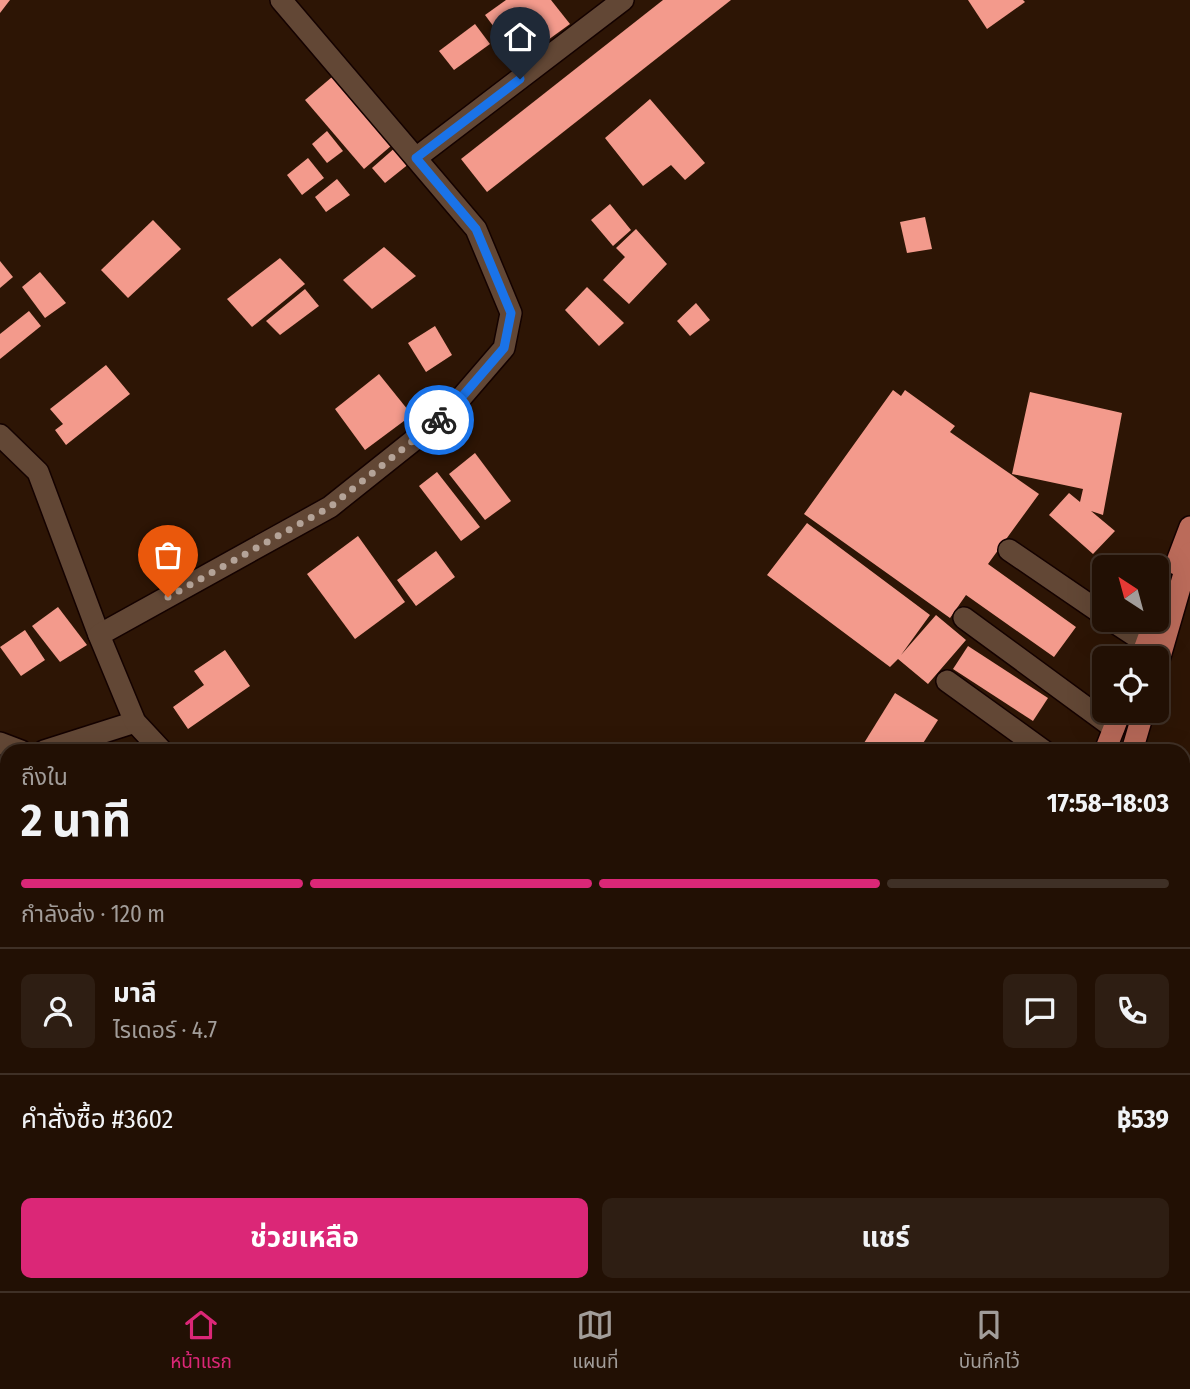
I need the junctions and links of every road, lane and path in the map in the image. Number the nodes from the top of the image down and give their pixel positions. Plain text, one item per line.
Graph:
1 (281, 0) edge
2 (623, 0) edge
3 (416, 158) junction
4 (0, 435) edge
5 (1190, 527) edge
6 (1009, 550) dead end
7 (1190, 552) edge
8 (1169, 583) edge
9 (1092, 607) edge
10 (964, 618) dead end
11 (1124, 632) edge
12 (99, 635) junction
13 (1139, 646) edge
14 (1163, 646) edge
15 (947, 681) dead end
16 (1092, 702) edge
17 (135, 722) junction
18 (1116, 723) edge
19 (1140, 723) edge
20 (66, 744) edge
21 (155, 744) edge
22 (1034, 744) edge
23 (1108, 744) edge
24 (1134, 744) edge

1 - 3 street
2 - 3 street
3 - 12 street
4 - 12 street
5 - 8 main road
6 - 9 street
7 - 14 main road
10 - 16 street
11 - 13 street
12 - 17 street
15 - 22 street
17 - 20 street
17 - 21 street
18 - 23 main road
19 - 24 main road

